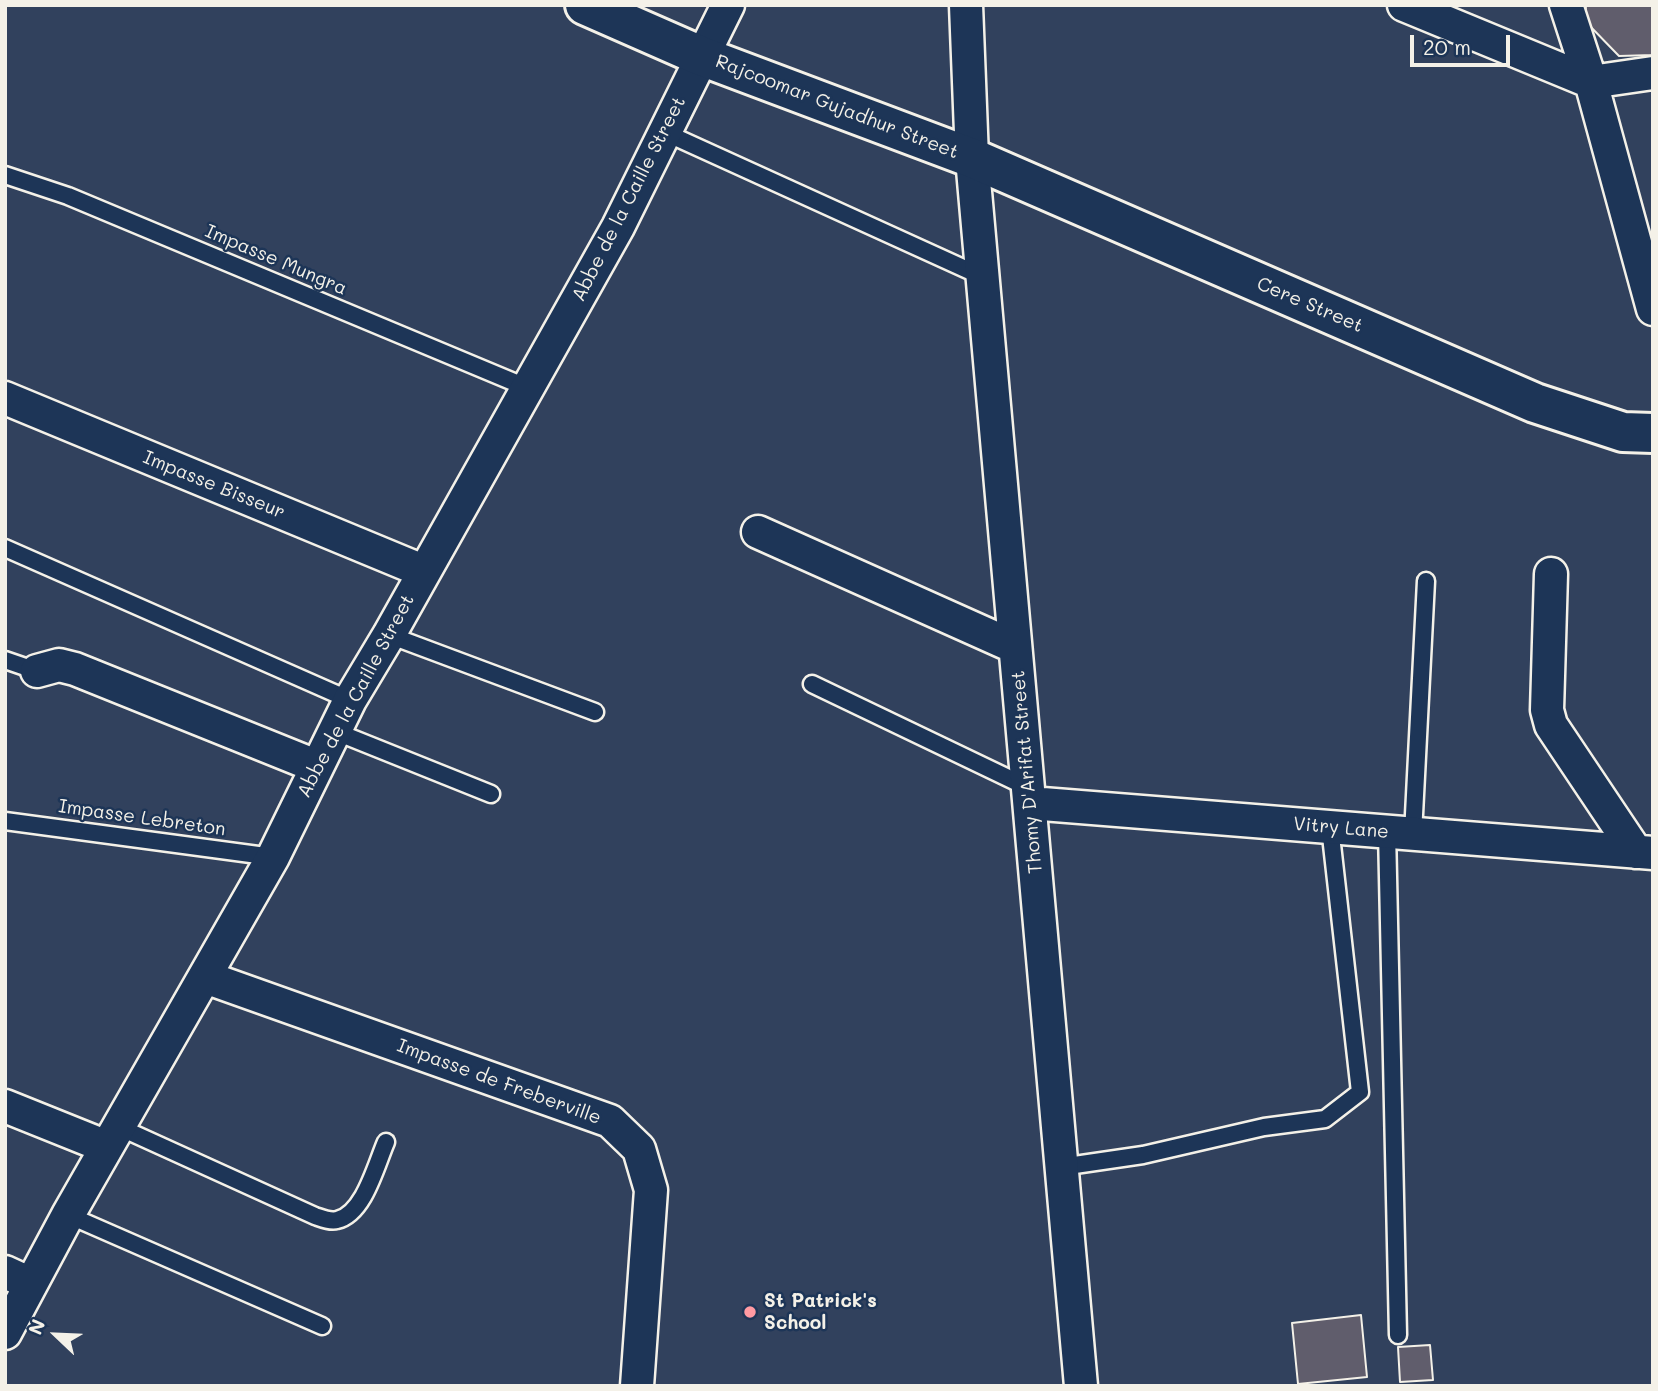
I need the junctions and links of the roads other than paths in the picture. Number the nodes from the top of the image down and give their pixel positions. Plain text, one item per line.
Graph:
1 (728, 5) edge
2 (966, 5) edge
3 (1404, 5) edge
4 (1566, 5) edge
5 (604, 9) edge
6 (701, 56) junction
7 (1653, 73) edge
8 (1591, 82) junction
9 (664, 132) junction
10 (972, 158) junction
11 (5, 175) edge
12 (983, 277) junction
13 (1653, 309) edge
14 (528, 388) junction
15 (5, 398) edge
16 (1653, 433) edge
17 (758, 532) dead end
18 (5, 548) edge
19 (424, 571) junction
20 (1551, 574) dead end
21 (1426, 580) dead end
22 (389, 635) junction
23 (1015, 646) junction
24 (5, 660) edge
25 (37, 671) joint
26 (812, 684) dead end
27 (350, 700) junction
28 (595, 712) dead end
29 (334, 731) junction
30 (316, 766) junction
31 (491, 794) dead end
32 (1029, 795) junction
33 (5, 821) edge
34 (1330, 827) junction
35 (1400, 832) junction
36 (1644, 852) edge
37 (273, 857) junction
38 (205, 977) junction
39 (5, 1106) edge
40 (113, 1137) junction
41 (386, 1142) dead end
42 (1061, 1167) junction
43 (68, 1215) junction
44 (18, 1278) edge
45 (322, 1326) dead end
46 (5, 1333) edge
47 (1398, 1335) dead end
48 (637, 1386) edge
49 (1081, 1386) edge

1 - 6 street, Abbe de la Caille Street
2 - 10 street, Thomy D'Arifat Street
3 - 8 street
4 - 8 street
5 - 6 street, Rajcoomar Gujadhur Street
6 - 9 street, Abbe de la Caille Street
6 - 10 street, Rajcoomar Gujadhur Street
7 - 8 street
8 - 13 street
9 - 12 lane
9 - 14 street, Abbe de la Caille Street
10 - 12 street, Thomy D'Arifat Street
10 - 16 street, Cere Street
11 - 14 lane, Impasse Mungra
12 - 23 street, Thomy D'Arifat Street
14 - 19 street, Abbe de la Caille Street
15 - 19 street, Impasse Bisseur
17 - 23 street
18 - 27 lane
19 - 22 street, Abbe de la Caille Street
20 - 36 street
21 - 35 lane
22 - 27 street, Abbe de la Caille Street
22 - 28 lane
23 - 32 street, Thomy D'Arifat Street
24 - 25 lane
25 - 30 street
26 - 32 lane
27 - 29 street, Abbe de la Caille Street
29 - 30 street, Abbe de la Caille Street
29 - 31 lane
30 - 37 street, Abbe de la Caille Street
32 - 34 street, Vitry Lane
32 - 42 street, Thomy D'Arifat Street
33 - 37 lane, Impasse Lebreton
34 - 35 street, Vitry Lane
34 - 42 lane
35 - 36 street, Vitry Lane
35 - 47 lane
37 - 38 street, Abbe de la Caille Street
38 - 40 street, Abbe de la Caille Street
38 - 48 street, Impasse de Freberville
39 - 40 street
40 - 41 lane
40 - 43 street, Abbe de la Caille Street
42 - 49 street, Thomy D'Arifat Street
43 - 44 street, Abbe de la Caille Street
43 - 45 lane
44 - 46 street, Abbe de la Caille Street

